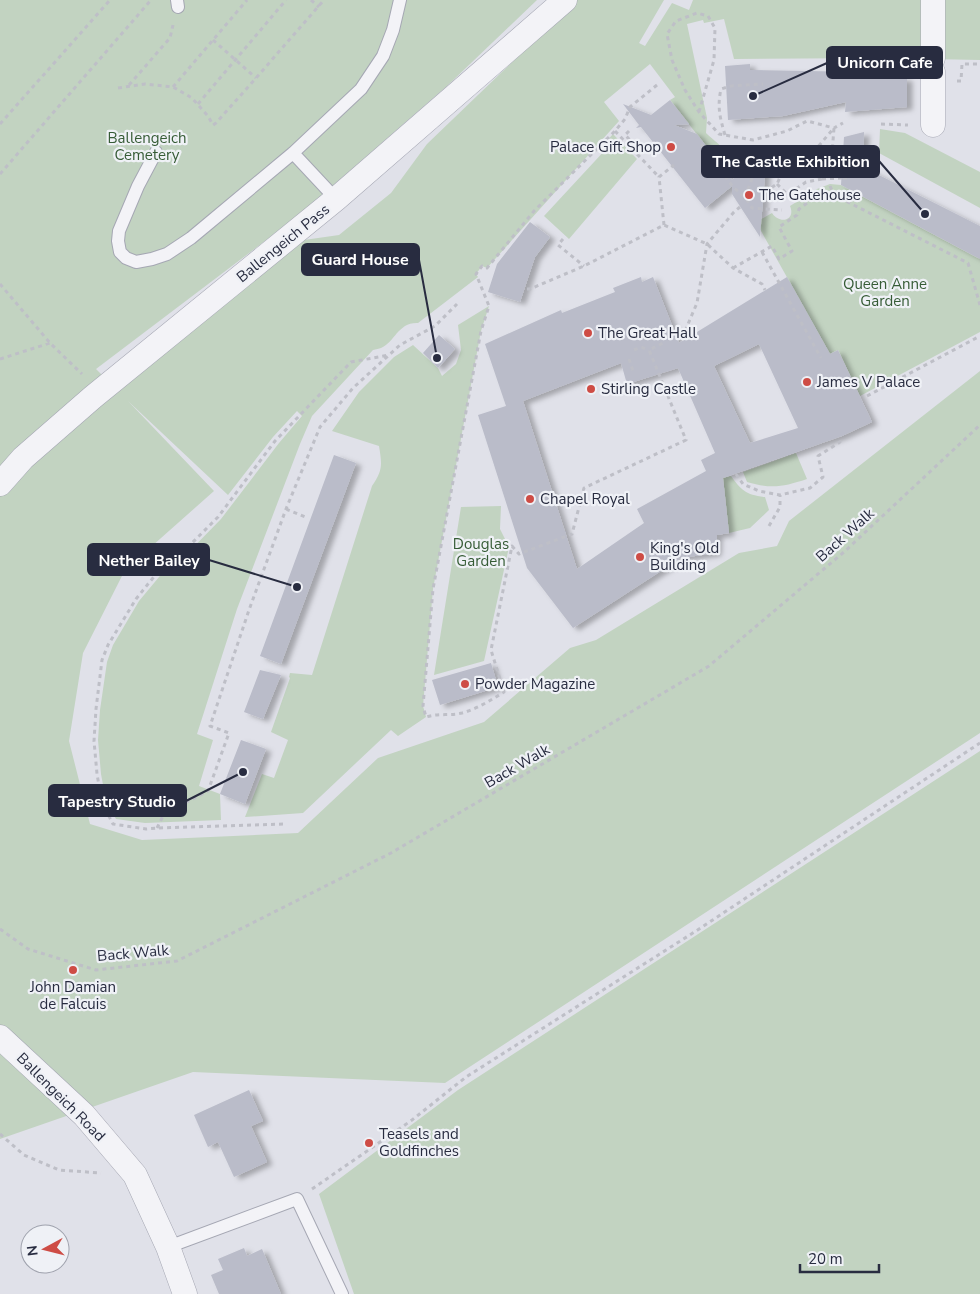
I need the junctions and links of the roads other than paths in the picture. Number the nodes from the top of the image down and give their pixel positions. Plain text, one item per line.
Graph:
1 (400, 0) edge
2 (564, 0) edge
3 (933, 0) edge
4 (933, 125) dead end
5 (156, 152) dead end
6 (293, 153) junction
7 (336, 199) junction
8 (0, 484) edge
9 (0, 1037) edge
10 (168, 1248) junction
11 (185, 1294) edge
12 (342, 1294) edge

1 - 6 lane
2 - 7 street, Ballengeich Pass
3 - 4 street
5 - 6 lane
6 - 7 lane
7 - 8 street, Ballengeich Pass
9 - 10 street, Ballengeich Road
10 - 11 street, Ballengeich Road
10 - 12 lane

